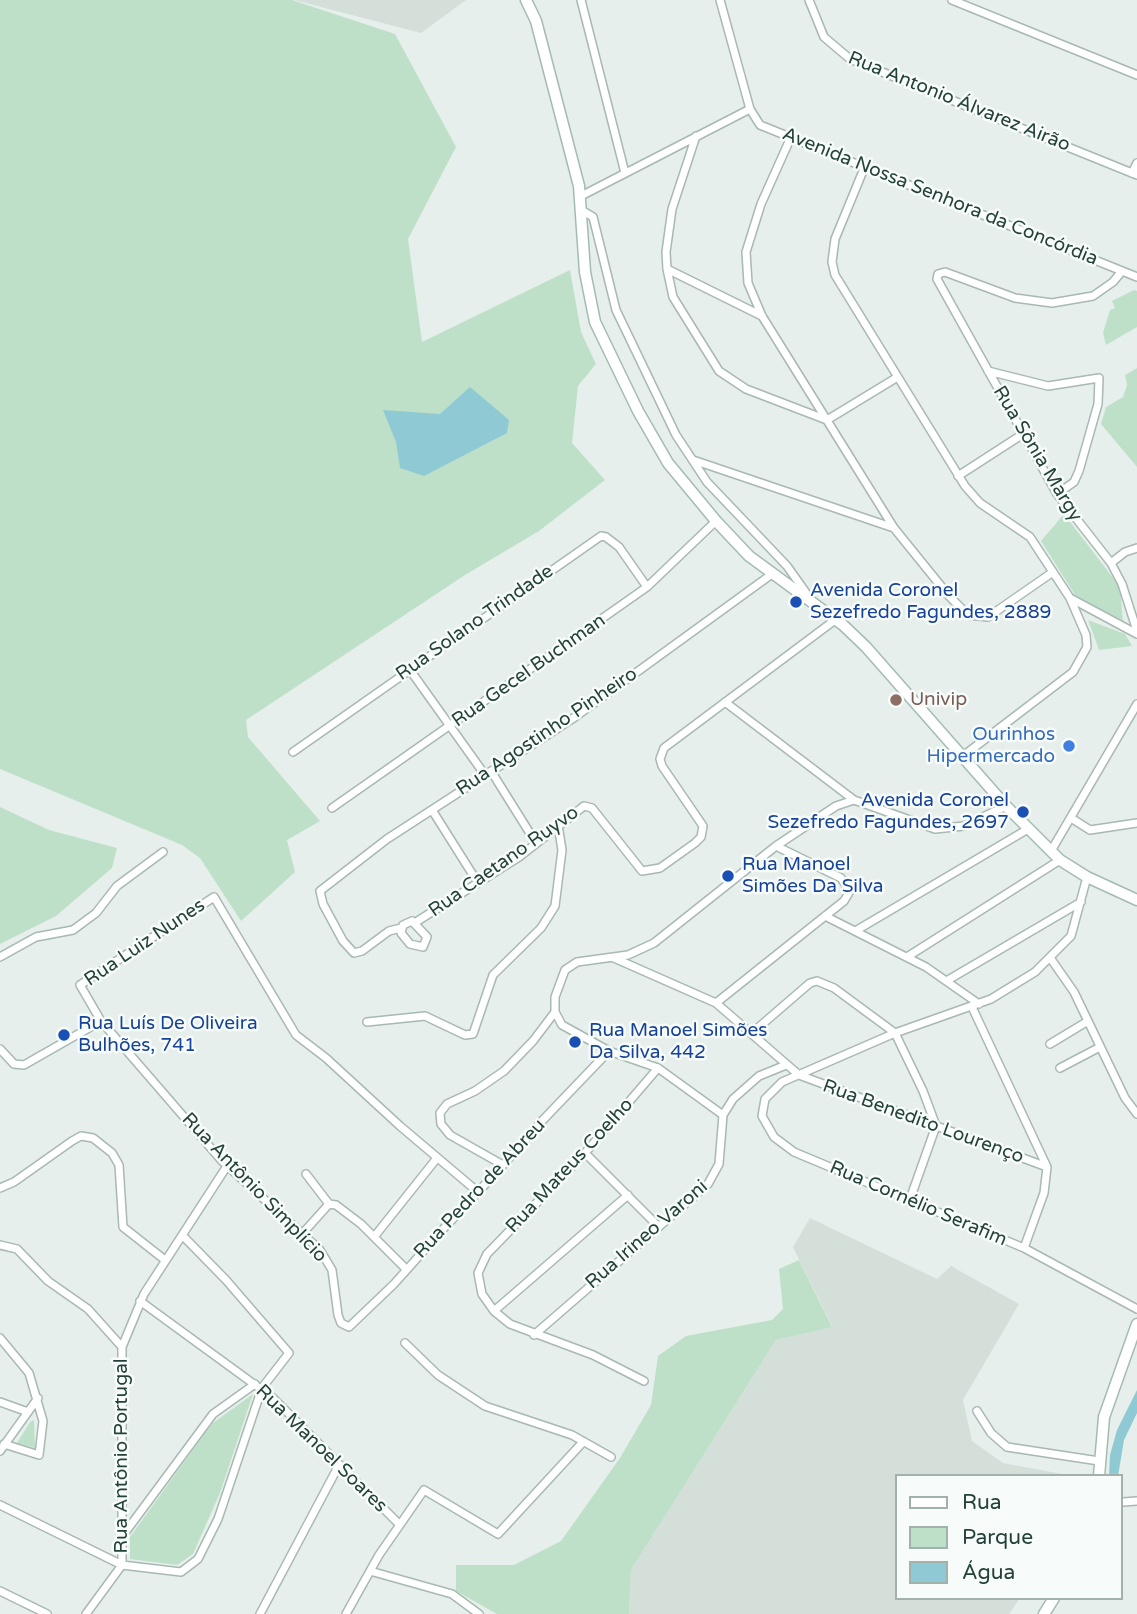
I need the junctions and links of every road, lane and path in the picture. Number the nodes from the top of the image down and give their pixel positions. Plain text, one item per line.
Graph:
1 (526, 0) edge
2 (582, 0) edge
3 (720, 0) edge
4 (808, 0) edge
5 (952, 0) edge
6 (1137, 75) edge
7 (750, 109) junction
8 (696, 136) junction
9 (791, 137) junction
10 (1137, 163) edge
11 (865, 166) junction
12 (625, 173) junction
13 (1135, 174) edge
14 (581, 196) junction
15 (583, 211) junction
16 (667, 269) junction
17 (1122, 271) junction
18 (1137, 277) edge
19 (762, 316) junction
20 (987, 371) junction
21 (896, 378) junction
22 (827, 420) junction
23 (1023, 434) junction
24 (692, 460) junction
25 (958, 475) junction
26 (1057, 494) junction
27 (716, 521) junction
28 (894, 528) junction
29 (1137, 548) edge
30 (1111, 563) junction
31 (1053, 572) junction
32 (772, 574) junction
33 (647, 587) junction
34 (1070, 598) junction
35 (813, 603) junction
36 (835, 620) junction
37 (1137, 633) edge
38 (410, 670) junction
39 (725, 702) junction
40 (1137, 704) edge
41 (450, 725) junction
42 (292, 752) dead end
43 (962, 756) junction
44 (488, 773) junction
45 (854, 800) junction
46 (1006, 806) junction
47 (332, 808) dead end
48 (432, 810) junction
49 (1071, 818) junction
50 (1137, 823) edge
51 (558, 825) junction
52 (1028, 829) junction
53 (536, 844) junction
54 (776, 846) junction
55 (1051, 851) junction
56 (163, 852) dead end
57 (1060, 860) junction
58 (1087, 877) junction
59 (478, 883) junction
60 (1137, 900) edge
61 (1081, 902) junction
62 (825, 916) junction
63 (416, 922) junction
64 (401, 928) junction
65 (857, 930) junction
66 (0, 957) edge
67 (907, 957) junction
68 (613, 958) junction
69 (1051, 959) junction
70 (948, 980) junction
71 (80, 990) joint
72 (716, 1003) junction
73 (975, 1006) junction
74 (555, 1012) junction
75 (101, 1021) junction
76 (1088, 1021) junction
77 (367, 1022) dead end
78 (752, 1033) junction
79 (895, 1033) junction
80 (1050, 1044) dead end
81 (1100, 1047) junction
82 (0, 1049) edge
83 (609, 1051) junction
84 (786, 1065) junction
85 (658, 1068) junction
86 (1060, 1068) dead end
87 (799, 1075) junction
88 (1137, 1114) edge
89 (723, 1115) junction
90 (936, 1126) junction
91 (585, 1153) junction
92 (437, 1158) junction
93 (503, 1165) junction
94 (227, 1166) junction
95 (1047, 1167) junction
96 (306, 1174) dead end
97 (0, 1188) edge
98 (478, 1192) junction
99 (628, 1195) junction
100 (909, 1202) junction
101 (329, 1204) junction
102 (659, 1227) junction
103 (303, 1233) junction
104 (183, 1236) junction
105 (374, 1237) junction
106 (0, 1245) edge
107 (1024, 1248) junction
108 (165, 1260) junction
109 (406, 1269) junction
110 (141, 1301) junction
111 (1137, 1309) edge
112 (494, 1311) junction
113 (1137, 1324) edge
114 (352, 1327) joint
115 (534, 1335) junction
116 (0, 1338) edge
117 (405, 1343) dead end
118 (122, 1347) junction
119 (643, 1381) dead end
120 (259, 1386) junction
121 (38, 1398) junction
122 (0, 1402) edge
123 (977, 1411) dead end
124 (28, 1412) junction
125 (583, 1442) junction
126 (2, 1447) edge
127 (611, 1457) dead end
128 (1099, 1461) junction
129 (339, 1465) junction
130 (1099, 1474) edge
131 (1137, 1501) edge
132 (1123, 1502) edge
133 (0, 1505) edge
134 (399, 1524) junction
135 (123, 1535) junction
136 (122, 1565) junction
137 (370, 1571) junction
138 (0, 1591) edge
139 (47, 1614) edge
140 (86, 1614) edge
141 (260, 1614) edge
142 (346, 1614) edge
143 (479, 1614) edge

1 - 14 main road
2 - 12 street
3 - 7 street
4 - 13 street, Rua Antonio Álvarez Airão
5 - 6 street
7 - 8 street
7 - 9 street, Avenida Nossa Senhora da Concórdia
8 - 12 street
8 - 16 street
9 - 11 street, Avenida Nossa Senhora da Concórdia
9 - 19 street
10 - 13 street
11 - 17 street, Avenida Nossa Senhora da Concórdia
11 - 21 street
12 - 14 street
14 - 15 main road
15 - 24 street
15 - 27 main road
16 - 19 street
16 - 22 street
17 - 18 street, Avenida Nossa Senhora da Concórdia
17 - 20 street, Rua Sônia Margy
19 - 22 street
20 - 23 street, Rua Sônia Margy
20 - 26 street
21 - 22 street
21 - 25 street
22 - 28 street
23 - 25 street
23 - 26 street, Rua Sônia Margy
24 - 28 street
24 - 35 street
25 - 31 street
26 - 30 street, Rua Sônia Margy
27 - 32 main road
27 - 33 street, Rua Gecel Buchman
28 - 31 street
29 - 30 street
30 - 37 street, Rua Sônia Margy
31 - 34 street
32 - 35 main road
32 - 44 street, Rua Agostinho Pinheiro
33 - 38 street, Rua Solano Trindade
33 - 41 street, Rua Gecel Buchman
34 - 37 street
34 - 43 street
35 - 36 main road
36 - 39 street
36 - 43 main road
38 - 41 street
38 - 42 street, Rua Solano Trindade
39 - 45 street
39 - 51 street, Rua Caetano Ruyvo
40 - 49 street
41 - 44 street
41 - 47 street, Rua Gecel Buchman
43 - 46 main road
44 - 48 street, Rua Agostinho Pinheiro
44 - 53 street
45 - 46 street
45 - 54 street
46 - 52 main road
48 - 59 street
48 - 64 street, Rua Agostinho Pinheiro
49 - 50 street
49 - 55 street
51 - 53 street, Rua Caetano Ruyvo
51 - 77 street
52 - 55 main road
52 - 65 street
53 - 59 street, Rua Caetano Ruyvo
54 - 62 street
54 - 68 street
55 - 57 main road
56 - 66 street
57 - 58 main road
57 - 67 street
58 - 60 main road
58 - 61 street, Rua Cornélio Serafim
59 - 63 street, Rua Caetano Ruyvo
61 - 69 street, Rua Cornélio Serafim
61 - 70 street
62 - 65 street
62 - 72 street
63 - 64 street
63 - 64 street
65 - 67 street
67 - 70 street
68 - 72 street, Rua Benedito Lourenço
68 - 74 street
69 - 73 street, Rua Cornélio Serafim
69 - 76 street
70 - 73 street
71 - 75 street, Rua Antônio Simplício
71 - 92 street, Rua Luiz Nunes
72 - 78 street, Rua Benedito Lourenço
73 - 79 street, Rua Cornélio Serafim
73 - 95 street
74 - 83 street
74 - 93 street
75 - 82 street
75 - 94 street, Rua Antônio Simplício
76 - 80 street
76 - 81 street
78 - 79 street
78 - 84 street, Rua Benedito Lourenço
79 - 87 street, Rua Cornélio Serafim
79 - 90 street
81 - 86 street
81 - 88 street
83 - 85 street
83 - 93 street, Rua Pedro de Abreu
84 - 87 street, Rua Benedito Lourenço
84 - 89 street
85 - 89 street
85 - 91 street, Rua Mateus Coelho
87 - 90 street, Rua Benedito Lourenço
87 - 100 street, Rua Cornélio Serafim
89 - 102 street, Rua Irineo Varoni
90 - 95 street, Rua Benedito Lourenço
90 - 100 street
91 - 99 street
91 - 112 street, Rua Mateus Coelho
92 - 98 street
92 - 105 street
93 - 98 street, Rua Pedro de Abreu
94 - 103 street, Rua Antônio Simplício
94 - 104 street, Rua Antônio Portugal
95 - 107 street
96 - 101 street
97 - 108 street
98 - 109 street, Rua Pedro de Abreu
99 - 102 street
99 - 112 street
100 - 107 street, Rua Cornélio Serafim
101 - 103 street
101 - 105 street
102 - 115 street, Rua Irineo Varoni
103 - 114 street, Rua Antônio Simplício
104 - 108 street, Rua Antônio Portugal
104 - 120 street
105 - 109 street
106 - 118 street
107 - 111 street, Rua Cornélio Serafim
108 - 110 street, Rua Antônio Portugal
109 - 114 street, Rua Pedro de Abreu
110 - 118 street, Rua Antônio Portugal
110 - 120 street, Rua Manoel Soares
112 - 115 street
113 - 128 main road
115 - 119 street
116 - 121 street
117 - 125 street
118 - 135 street, Rua Antônio Portugal
120 - 129 street, Rua Manoel Soares
120 - 135 street
120 - 136 street
121 - 124 street
121 - 126 street
122 - 124 street
123 - 128 street
124 - 126 street
125 - 127 street
125 - 134 street
128 - 130 main road
129 - 134 street, Rua Manoel Soares
129 - 141 street
131 - 132 street
133 - 136 street
134 - 137 street
135 - 136 street, Rua Antônio Portugal
136 - 140 street
137 - 142 street
137 - 143 street
138 - 139 street

